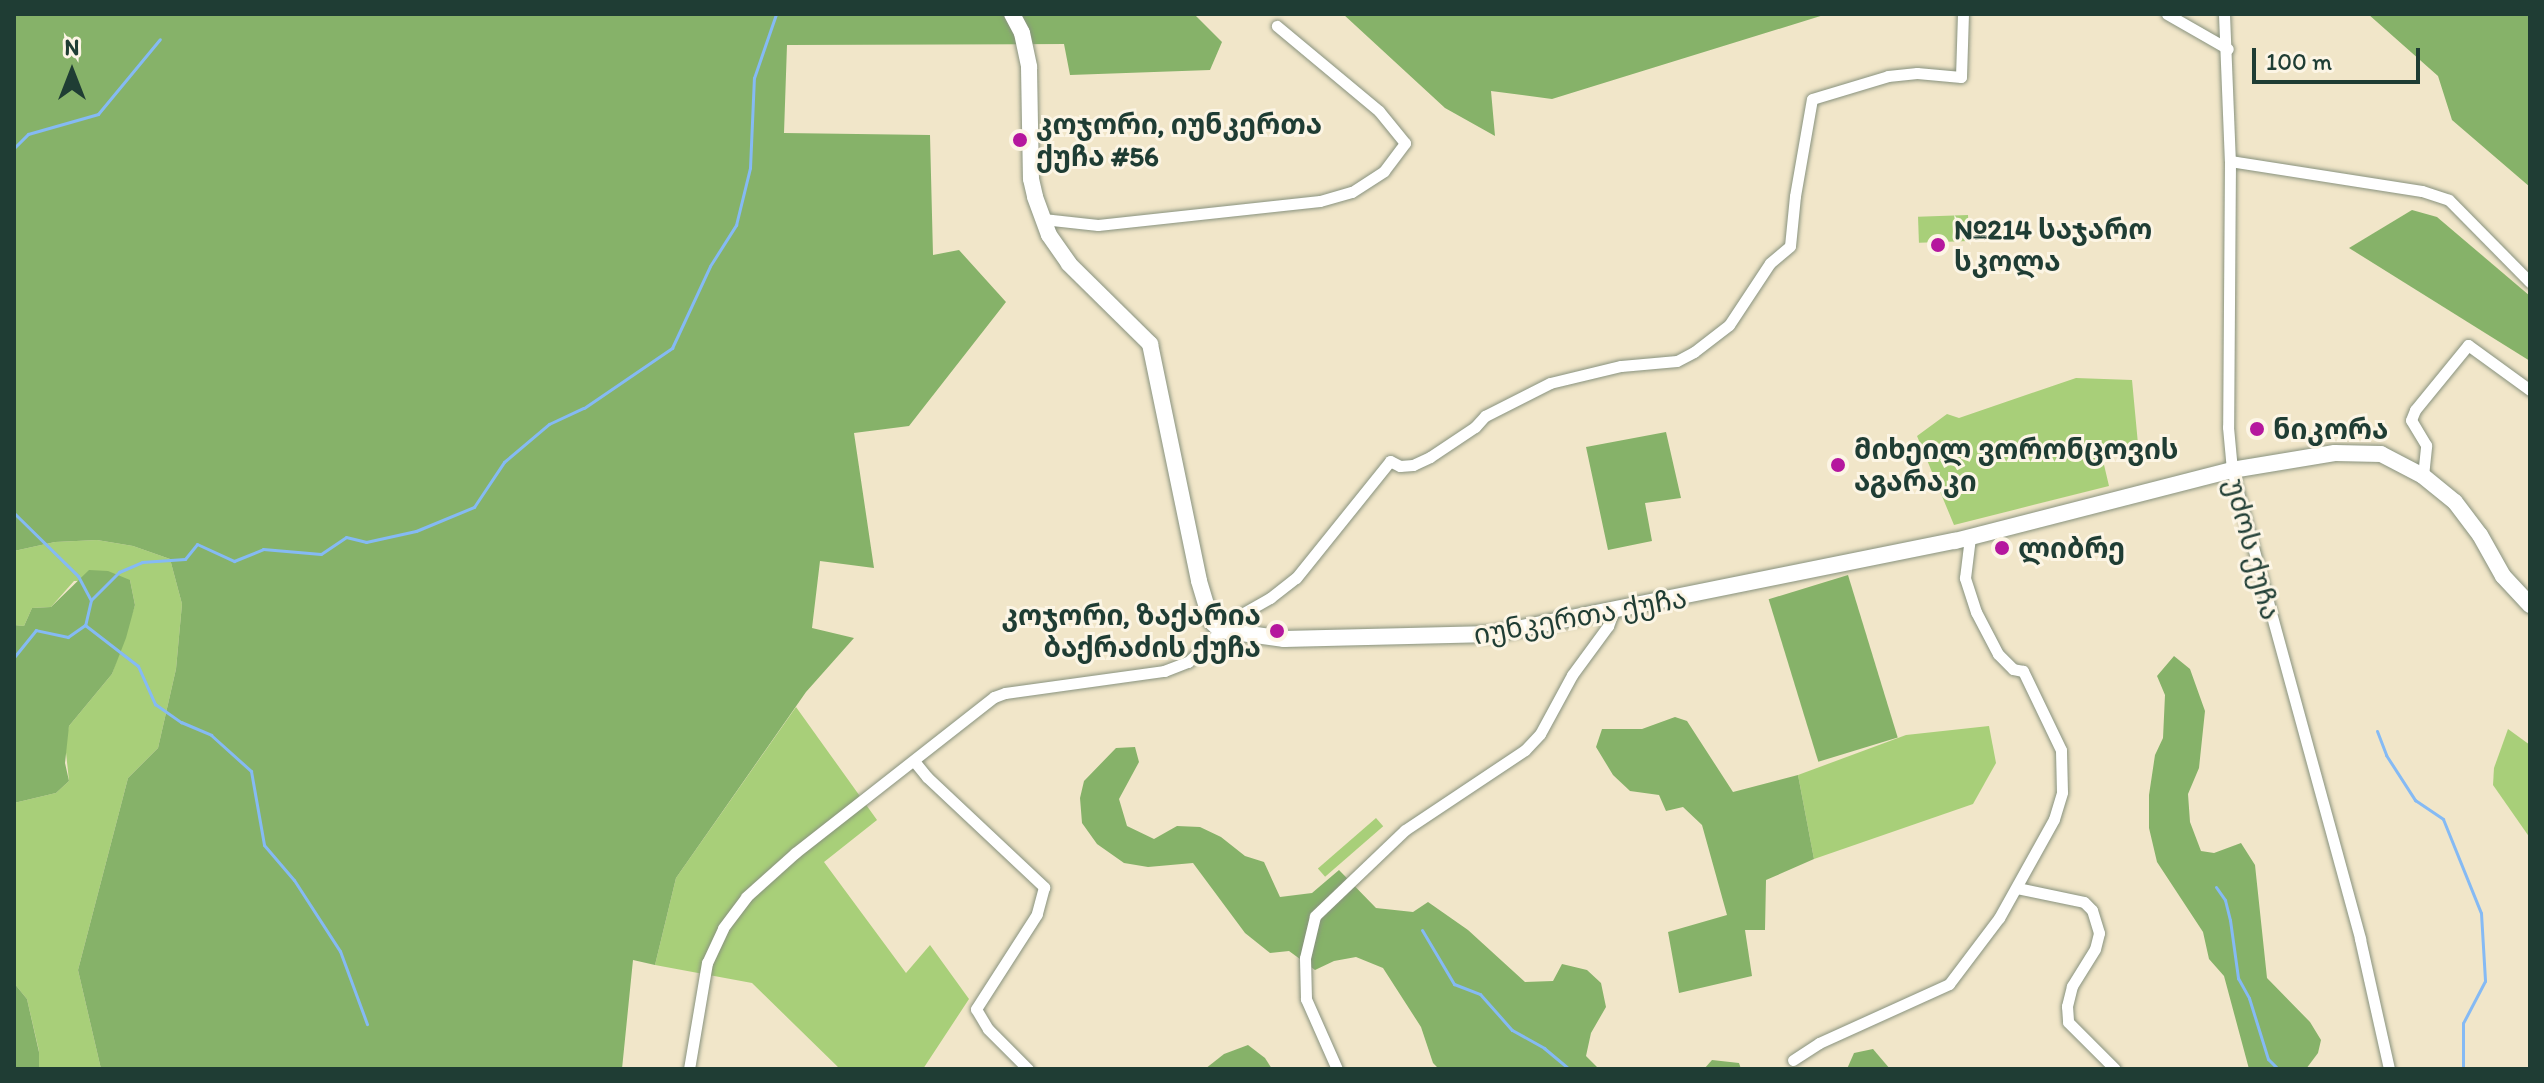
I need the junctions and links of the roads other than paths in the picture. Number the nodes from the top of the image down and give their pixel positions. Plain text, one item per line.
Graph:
1 (1012, 14) edge
2 (1963, 14) edge
3 (2167, 14) edge
4 (2224, 14) edge
5 (1277, 26) dead end
6 (2228, 49) junction
7 (2230, 161) junction
8 (1043, 219) junction
9 (2530, 282) edge
10 (2530, 390) edge
11 (2232, 470) junction
12 (2423, 476) junction
13 (1970, 537) junction
14 (2530, 605) edge
15 (1613, 612) junction
16 (1220, 630) junction
17 (914, 761) junction
18 (2017, 888) junction
19 (1793, 1060) dead end
20 (689, 1069) edge
21 (1028, 1069) edge
22 (1337, 1069) edge
23 (2115, 1069) edge
24 (2389, 1069) edge

1 - 8 main road
2 - 16 street
3 - 6 street
4 - 6 street, უძოს ქუჩა
5 - 8 street
6 - 7 street, უძოს ქუჩა
7 - 9 street
7 - 11 street, უძოს ქუჩა
8 - 16 main road
10 - 12 street
11 - 12 main road, იუნკერთა ქუჩა
11 - 13 main road, იუნკერთა ქუჩა
11 - 24 street, უძოს ქუჩა
12 - 14 main road, იუნკერთა ქუჩა
13 - 15 main road, იუნკერთა ქუჩა
13 - 18 street
15 - 16 main road, იუნკერთა ქუჩა
15 - 22 street
16 - 17 street
17 - 20 street
17 - 21 street
18 - 19 street
18 - 23 street

